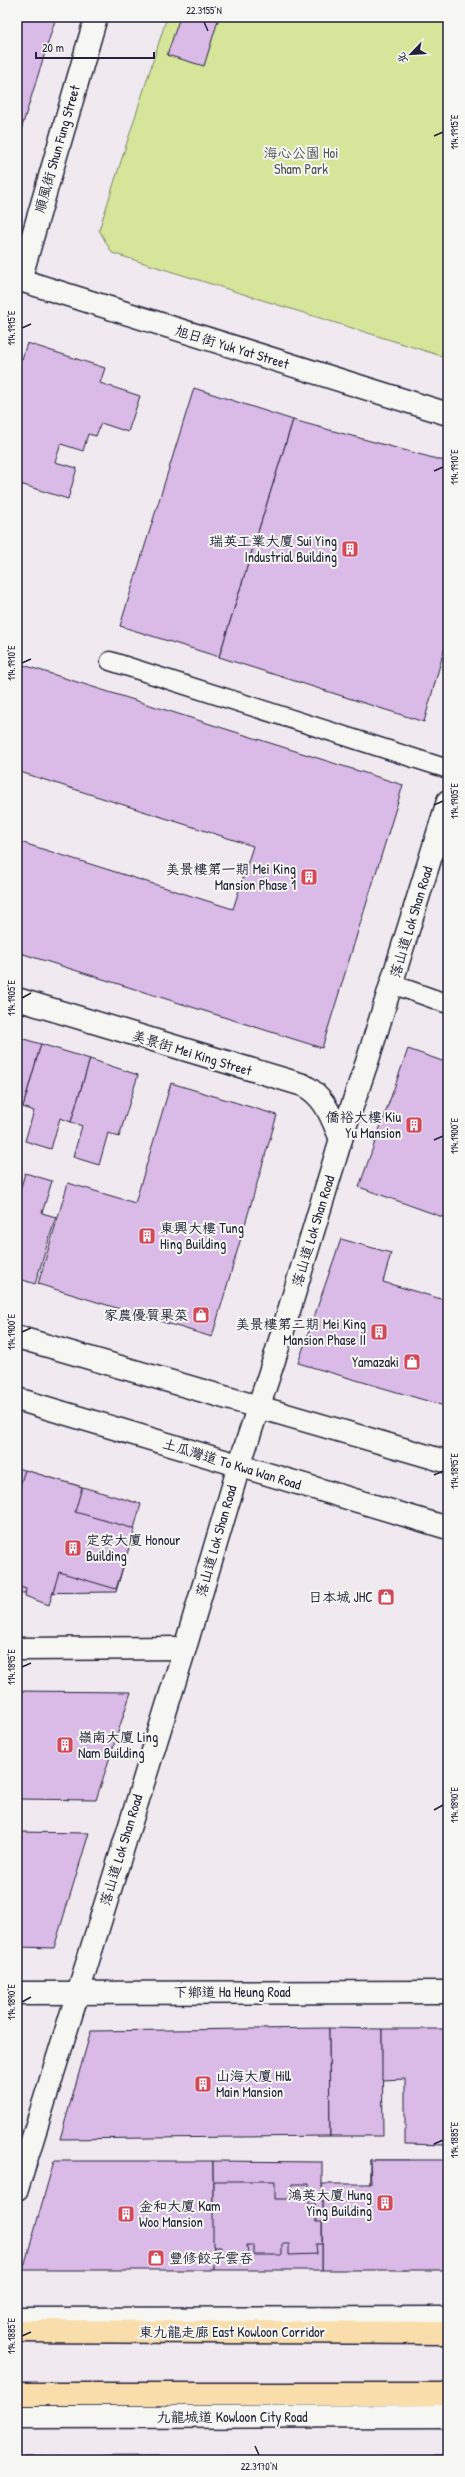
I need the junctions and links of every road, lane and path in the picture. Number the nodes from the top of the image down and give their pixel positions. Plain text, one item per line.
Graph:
1 (96, 17) edge
2 (18, 280) edge
3 (448, 414) edge
4 (110, 661) dead end
5 (448, 769) edge
6 (448, 801) edge
7 (392, 984) junction
8 (17, 999) edge
9 (448, 1004) edge
10 (341, 1139) junction
11 (17, 1337) edge
12 (17, 1399) edge
13 (260, 1406) junction
14 (448, 1462) edge
15 (239, 1466) junction
16 (448, 1528) edge
17 (185, 1648) junction
18 (17, 1649) edge
19 (17, 1992) edge
20 (78, 1992) junction
21 (448, 1992) edge
22 (17, 2190) edge
23 (17, 2318) edge
24 (448, 2318) edge
25 (17, 2331) edge
26 (448, 2333) edge
27 (17, 2394) edge
28 (448, 2394) edge
29 (448, 2416) edge
30 (17, 2417) edge

1 - 2 street, 順風街 Shun Fung Street
2 - 3 street, 旭日街 Yuk Yat Street
4 - 5 lane
6 - 7 street, 落山道 Lok Shan Road
7 - 9 lane
7 - 10 street, 落山道 Lok Shan Road
8 - 10 street, 美景街 Mei King Street
10 - 13 street, 落山道 Lok Shan Road
11 - 13 street
12 - 15 street, 土瓜灣道 To Kwa Wan Road
13 - 14 street
13 - 15 street, 落山道 Lok Shan Road
15 - 16 street, 土瓜灣道 To Kwa Wan Road
15 - 17 street, 落山道 Lok Shan Road
17 - 18 street
17 - 20 street, 落山道 Lok Shan Road
19 - 20 street, 下鄉道 Ha Heung Road
20 - 21 street, 下鄉道 Ha Heung Road
20 - 22 street, 落山道 Lok Shan Road
23 - 24 street
25 - 26 highway, 東九龍走廊 East Kowloon Corridor
27 - 28 highway
29 - 30 street, 九龍城道 Kowloon City Road

